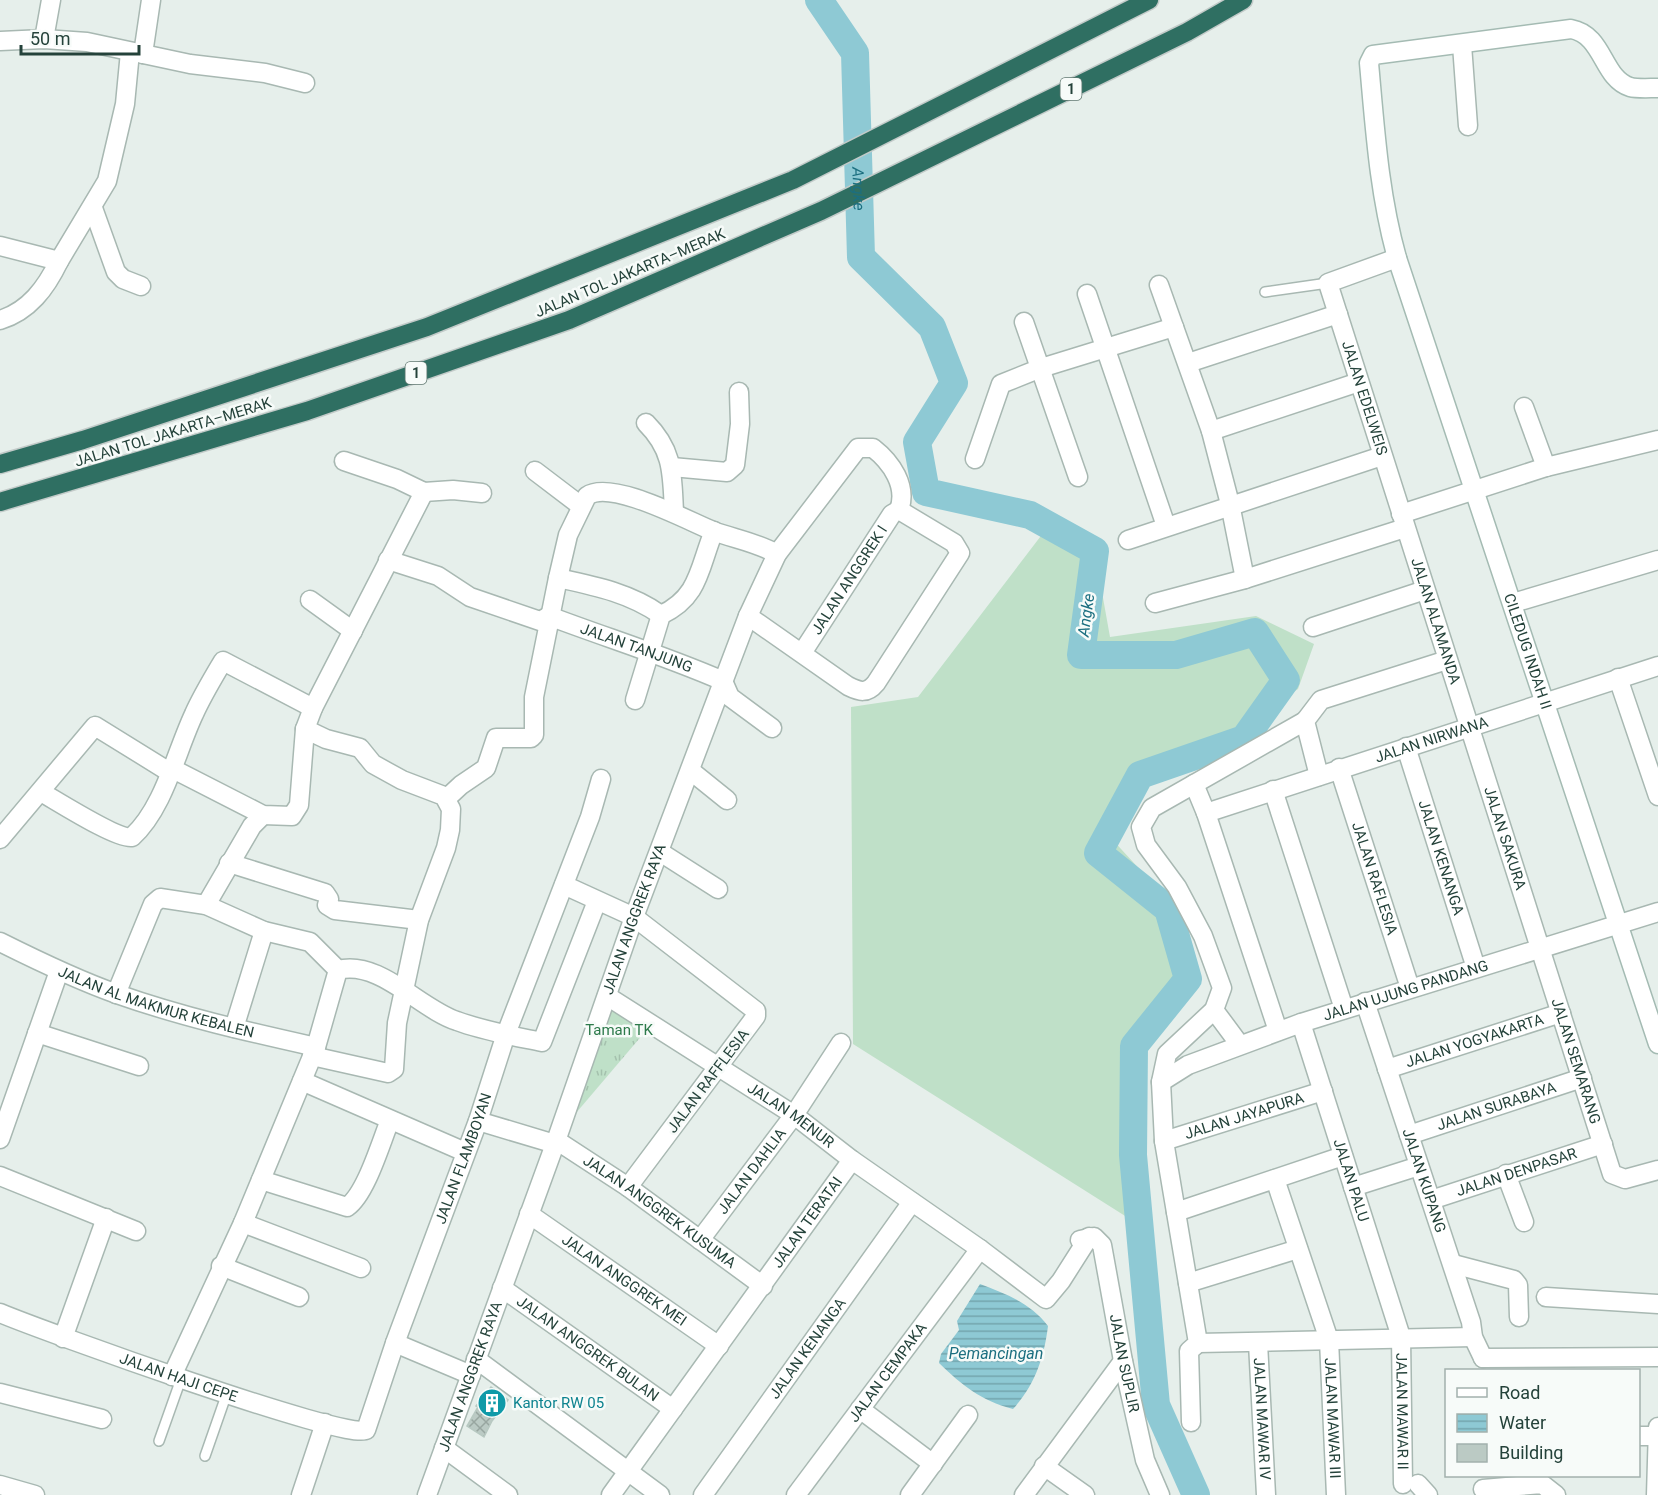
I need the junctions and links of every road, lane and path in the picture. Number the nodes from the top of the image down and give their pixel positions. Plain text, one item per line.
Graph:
1 (51, 0) edge
2 (151, 0) edge
3 (1149, 0) edge
4 (1243, 0) edge
5 (44, 39) junction
6 (0, 41) edge
7 (1462, 45) junction
8 (137, 53) junction
9 (305, 83) dead end
10 (1658, 88) edge
11 (1468, 126) dead end
12 (93, 208) junction
13 (0, 246) edge
14 (1397, 258) junction
15 (59, 261) junction
16 (1328, 283) junction
17 (1159, 285) dead end
18 (141, 286) dead end
19 (1265, 292) dead end
20 (1087, 294) dead end
21 (1338, 314) junction
22 (0, 320) edge
23 (1024, 322) dead end
24 (1174, 327) junction
25 (1107, 350) junction
26 (1188, 363) junction
27 (1041, 368) junction
28 (1359, 382) junction
29 (740, 392) dead end
30 (1524, 406) dead end
31 (646, 423) dead end
32 (1210, 431) junction
33 (1658, 440) edge
34 (1382, 456) junction
35 (975, 459) dead end
36 (344, 461) dead end
37 (0, 464) edge
38 (672, 467) junction
39 (1546, 467) junction
40 (535, 471) dead end
41 (1078, 477) dead end
42 (1476, 489) junction
43 (424, 492) junction
44 (482, 493) dead end
45 (0, 502) edge
46 (1230, 504) junction
47 (581, 506) junction
48 (899, 510) junction
49 (674, 512) junction
50 (1403, 521) junction
51 (1166, 526) junction
52 (714, 531) junction
53 (1128, 540) dead end
54 (777, 554) junction
55 (388, 560) junction
56 (1658, 560) edge
57 (558, 578) junction
58 (1245, 579) junction
59 (1425, 590) junction
60 (310, 600) dead end
61 (1155, 603) dead end
62 (1513, 603) junction
63 (661, 615) junction
64 (549, 616) junction
65 (748, 616) junction
66 (1313, 627) dead end
67 (353, 631) junction
68 (649, 651) junction
69 (802, 653) junction
70 (1447, 660) junction
71 (1658, 666) edge
72 (1618, 678) junction
73 (723, 681) junction
74 (635, 700) dead end
75 (1544, 701) junction
76 (313, 708) junction
77 (1305, 721) junction
78 (1470, 726) junction
79 (772, 728) dead end
80 (305, 729) junction
81 (1406, 747) junction
82 (1339, 768) junction
83 (172, 771) junction
84 (691, 771) junction
85 (1319, 776) junction
86 (601, 779) dead end
87 (1194, 784) junction
88 (1273, 790) junction
89 (41, 792) junction
90 (1658, 796) edge
91 (447, 798) junction
92 (727, 800) dead end
93 (1206, 813) junction
94 (263, 815) junction
95 (0, 839) edge
96 (660, 852) junction
97 (229, 863) junction
98 (564, 885) junction
99 (718, 889) dead end
100 (597, 901) junction
101 (206, 905) junction
102 (1658, 912) edge
103 (634, 917) junction
104 (419, 920) junction
105 (1618, 925) junction
106 (264, 931) junction
107 (0, 942) edge
108 (1539, 948) junction
109 (1476, 968) junction
110 (338, 970) junction
111 (59, 971) junction
112 (1410, 988) junction
113 (406, 990) junction
114 (116, 994) junction
115 (607, 996) junction
116 (1365, 1002) junction
117 (1344, 1009) junction
118 (1215, 1010) junction
119 (1561, 1013) junction
120 (1300, 1023) junction
121 (234, 1028) junction
122 (1278, 1031) junction
123 (37, 1033) junction
124 (506, 1034) junction
125 (841, 1043) dead end
126 (1658, 1044) edge
127 (1240, 1045) junction
128 (314, 1052) junction
129 (139, 1066) dead end
130 (718, 1069) junction
131 (1388, 1069) junction
132 (1582, 1078) junction
133 (302, 1081) junction
134 (1161, 1082) junction
135 (1323, 1091) junction
136 (794, 1115) junction
137 (390, 1120) junction
138 (478, 1121) junction
139 (1410, 1135) junction
140 (0, 1139) edge
141 (1164, 1141) junction
142 (555, 1142) junction
143 (1603, 1144) junction
144 (465, 1152) junction
145 (1343, 1156) junction
146 (852, 1160) junction
147 (1419, 1166) junction
148 (1658, 1170) edge
149 (1506, 1174) junction
150 (0, 1176) edge
151 (1275, 1179) junction
152 (261, 1180) junction
153 (628, 1187) junction
154 (1353, 1187) junction
155 (1431, 1200) junction
156 (912, 1202) junction
157 (1176, 1212) junction
158 (529, 1214) junction
159 (106, 1218) junction
160 (1524, 1222) dead end
161 (243, 1223) junction
162 (136, 1230) dead end
163 (700, 1240) junction
164 (980, 1249) junction
165 (1298, 1249) junction
166 (1452, 1264) junction
167 (220, 1266) junction
168 (361, 1268) dead end
169 (1188, 1283) junction
170 (763, 1286) junction
171 (502, 1288) junction
172 (299, 1297) dead end
173 (1042, 1297) joint
174 (1546, 1297) dead end
175 (1658, 1304) edge
176 (0, 1313) edge
177 (1520, 1317) dead end
178 (1401, 1337) junction
179 (1473, 1337) junction
180 (63, 1338) junction
181 (1329, 1340) junction
182 (1198, 1342) junction
183 (1257, 1342) junction
184 (395, 1343) junction
185 (719, 1346) junction
186 (1658, 1357) edge
187 (1123, 1361) junction
188 (1478, 1364) edge
189 (473, 1367) junction
190 (177, 1377) junction
191 (0, 1393) edge
192 (227, 1393) junction
193 (673, 1409) junction
194 (860, 1409) junction
195 (968, 1415) dead end
196 (102, 1419) dead end
197 (1191, 1422) dead end
198 (325, 1423) junction
199 (1658, 1431) edge
200 (363, 1432) joint
201 (1640, 1436) edge
202 (159, 1441) dead end
203 (444, 1448) junction
204 (205, 1456) dead end
205 (933, 1464) junction
206 (1044, 1466) junction
207 (628, 1471) junction
208 (0, 1485) edge
209 (1479, 1487) edge
210 (1416, 1488) edge
211 (35, 1495) edge
212 (301, 1495) edge
213 (427, 1495) edge
214 (508, 1495) edge
215 (611, 1495) edge
216 (660, 1495) edge
217 (703, 1495) edge
218 (796, 1495) edge
219 (910, 1495) edge
220 (1024, 1495) edge
221 (1085, 1495) edge
222 (1160, 1495) edge
223 (1266, 1495) edge
224 (1336, 1495) edge
225 (1556, 1495) edge
226 (1656, 1495) edge

1 - 5 street
2 - 8 street
3 - 37 highway, JALAN TOL JAKARTA–MERAK
4 - 45 highway, JALAN TOL JAKARTA–MERAK / 1
5 - 6 street
5 - 8 street
7 - 10 street
7 - 11 street
7 - 14 street, CILEDUG INDAH II
8 - 9 street
8 - 12 street
12 - 15 street
12 - 18 street
13 - 15 street
14 - 16 street
14 - 42 street, CILEDUG INDAH II
15 - 22 street
16 - 19 lane
16 - 21 street, JALAN EDELWEIS
17 - 24 street
20 - 25 street
21 - 26 street
21 - 28 street, JALAN EDELWEIS
23 - 27 street
24 - 25 street
24 - 26 street
25 - 27 street
25 - 51 street
26 - 32 street
27 - 35 street
27 - 41 street
28 - 32 street
28 - 34 street, JALAN EDELWEIS
29 - 38 street
30 - 39 street
31 - 38 street
32 - 46 street
33 - 39 street
34 - 46 street
34 - 50 street, JALAN EDELWEIS
36 - 43 street
38 - 49 street
39 - 42 street
40 - 47 street
42 - 50 street
42 - 62 street, CILEDUG INDAH II
43 - 44 street
43 - 55 street
46 - 51 street
46 - 58 street
47 - 49 street
47 - 57 street
48 - 54 street, JALAN ANGGREK RAYA
48 - 69 street, JALAN ANGGREK I
48 - 69 street
49 - 52 street
50 - 58 street
50 - 59 street, JALAN ALAMANDA
51 - 53 street
52 - 54 street
52 - 63 street
54 - 65 street, JALAN ANGGREK RAYA
55 - 64 street, JALAN TANJUNG
55 - 67 street
56 - 62 street
57 - 63 street
57 - 64 street
58 - 61 street
59 - 66 street
59 - 70 street, JALAN ALAMANDA
60 - 67 street
62 - 75 street, CILEDUG INDAH II
63 - 68 street
64 - 68 street, JALAN TANJUNG
64 - 91 street
65 - 69 street
65 - 73 street, JALAN ANGGREK RAYA
67 - 76 street
68 - 73 street, JALAN TANJUNG
68 - 74 street
70 - 77 street
70 - 78 street, JALAN ALAMANDA
71 - 72 street, JALAN NIRWANA
72 - 75 street, JALAN NIRWANA
72 - 90 street
73 - 79 street
73 - 84 street, JALAN ANGGREK RAYA
75 - 78 street, JALAN NIRWANA
75 - 105 street, CILEDUG INDAH II
76 - 80 street
76 - 83 street
77 - 85 street
77 - 87 street
78 - 81 street, JALAN NIRWANA
78 - 108 street, JALAN SAKURA
80 - 91 street
80 - 94 street
81 - 82 street, JALAN NIRWANA
81 - 109 street, JALAN KENANGA
82 - 85 street, JALAN NIRWANA
82 - 112 street, JALAN RAFLESIA
83 - 89 street
83 - 89 street
83 - 94 street
84 - 92 street
84 - 96 street, JALAN ANGGREK RAYA
85 - 88 street, JALAN NIRWANA
86 - 98 street, JALAN FLAMBOYAN
87 - 93 street
87 - 118 street
88 - 93 street, JALAN NIRWANA
88 - 117 street
89 - 95 street
91 - 104 street
93 - 122 street
94 - 97 street
96 - 99 street
96 - 103 street, JALAN ANGGREK RAYA
97 - 101 street
97 - 104 street
98 - 100 street
98 - 124 street, JALAN FLAMBOYAN
100 - 103 street
100 - 124 street
101 - 106 street
101 - 114 street
102 - 105 street, JALAN UJUNG PANDANG
103 - 115 street, JALAN ANGGREK RAYA
103 - 130 street, JALAN RAFFLESIA
104 - 113 street
105 - 108 street, JALAN UJUNG PANDANG
105 - 126 street, CILEDUG INDAH II
106 - 110 street
106 - 121 street
107 - 111 street, JALAN AL MAKMUR KEBALEN
108 - 109 street, JALAN UJUNG PANDANG
108 - 119 street, JALAN SEMARANG
109 - 112 street, JALAN UJUNG PANDANG
110 - 113 street
110 - 128 street
111 - 114 street, JALAN AL MAKMUR KEBALEN
111 - 123 street
112 - 116 street, JALAN UJUNG PANDANG
113 - 124 street
113 - 128 street, JALAN AL MAKMUR KEBALEN
114 - 121 street, JALAN AL MAKMUR KEBALEN
115 - 130 street, JALAN MENUR
115 - 142 street, JALAN ANGGREK RAYA
116 - 117 street, JALAN UJUNG PANDANG
116 - 131 street, JALAN KUPANG
117 - 120 street, JALAN UJUNG PANDANG
118 - 127 street
118 - 134 street
119 - 131 street, JALAN YOGYAKARTA
119 - 132 street, JALAN SEMARANG
120 - 122 street, JALAN UJUNG PANDANG
120 - 135 street, JALAN PALU
121 - 128 street, JALAN AL MAKMUR KEBALEN
122 - 127 street, JALAN UJUNG PANDANG
123 - 129 street
123 - 140 street
124 - 138 street, JALAN FLAMBOYAN
125 - 136 street, JALAN DAHLIA
127 - 134 street, JALAN UJUNG PANDANG
128 - 133 street
130 - 136 street, JALAN MENUR
130 - 153 street, JALAN RAFFLESIA
131 - 139 street, JALAN KUPANG
132 - 139 street, JALAN SURABAYA
132 - 143 street, JALAN SEMARANG
133 - 137 street
133 - 152 street
134 - 141 street
135 - 141 street, JALAN JAYAPURA
135 - 145 street, JALAN PALU
136 - 146 street, JALAN MENUR
136 - 163 street, JALAN DAHLIA
137 - 144 street
137 - 152 street
138 - 142 street, JALAN ANGGREK KUSUMA
138 - 144 street, JALAN FLAMBOYAN
139 - 147 street, JALAN KUPANG
141 - 157 street
142 - 153 street, JALAN ANGGREK KUSUMA
142 - 158 street, JALAN ANGGREK RAYA
143 - 148 street, JALAN SEMARANG
143 - 149 street, JALAN DENPASAR
144 - 184 street, JALAN FLAMBOYAN
145 - 151 street
145 - 154 street, JALAN PALU
146 - 156 street, JALAN TERATAI
146 - 170 street, JALAN TERATAI
147 - 154 street
147 - 155 street, JALAN KUPANG
149 - 155 street, JALAN DENPASAR
149 - 160 street
150 - 159 street
151 - 157 street
151 - 165 street, JALAN MAWAR III
152 - 161 street
153 - 163 street, JALAN ANGGREK KUSUMA
154 - 178 street, JALAN PALU
155 - 166 street, JALAN KUPANG
156 - 164 street, JALAN TERATAI
156 - 217 street, JALAN KENANGA
157 - 169 street
158 - 171 street, JALAN ANGGREK RAYA
158 - 185 street, JALAN ANGGREK MEI
159 - 162 street
159 - 180 street
161 - 167 street
161 - 168 street
163 - 170 street, JALAN ANGGREK KUSUMA
164 - 173 street, JALAN TERATAI
164 - 194 street, JALAN CEMPAKA
165 - 169 street
165 - 181 street, JALAN MAWAR III
166 - 177 street
166 - 179 street, JALAN KUPANG
167 - 172 street
167 - 190 street
169 - 182 street
170 - 185 street, JALAN TERATAI
171 - 189 street, JALAN ANGGREK RAYA
171 - 193 street, JALAN ANGGREK BULAN
173 - 187 street, JALAN SUPLIR
174 - 175 street
176 - 180 street, JALAN HAJI CEPE
178 - 179 street
178 - 181 street
178 - 210 street, JALAN MAWAR II
179 - 188 street, JALAN KUPANG
180 - 190 street, JALAN HAJI CEPE
181 - 183 street
181 - 224 street, JALAN MAWAR III
182 - 183 street
182 - 197 street
183 - 223 street, JALAN MAWAR IV
184 - 189 street
184 - 200 street, JALAN FLAMBOYAN
185 - 193 street, JALAN TERATAI
186 - 188 street
187 - 206 street
187 - 222 street, JALAN SUPLIR
189 - 203 street, JALAN ANGGREK RAYA
189 - 207 street
190 - 192 street, JALAN HAJI CEPE
190 - 202 lane
191 - 196 street
192 - 198 street, JALAN HAJI CEPE
192 - 204 lane
193 - 207 street, JALAN TERATAI
194 - 205 street
194 - 218 street, JALAN CEMPAKA
195 - 205 street
198 - 200 street, JALAN HAJI CEPE
198 - 212 street
199 - 201 street
199 - 226 street
203 - 213 street, JALAN ANGGREK RAYA
203 - 214 street
205 - 219 street
206 - 220 street
206 - 221 street
207 - 215 street, JALAN TERATAI
207 - 216 street
208 - 211 street
209 - 225 street

